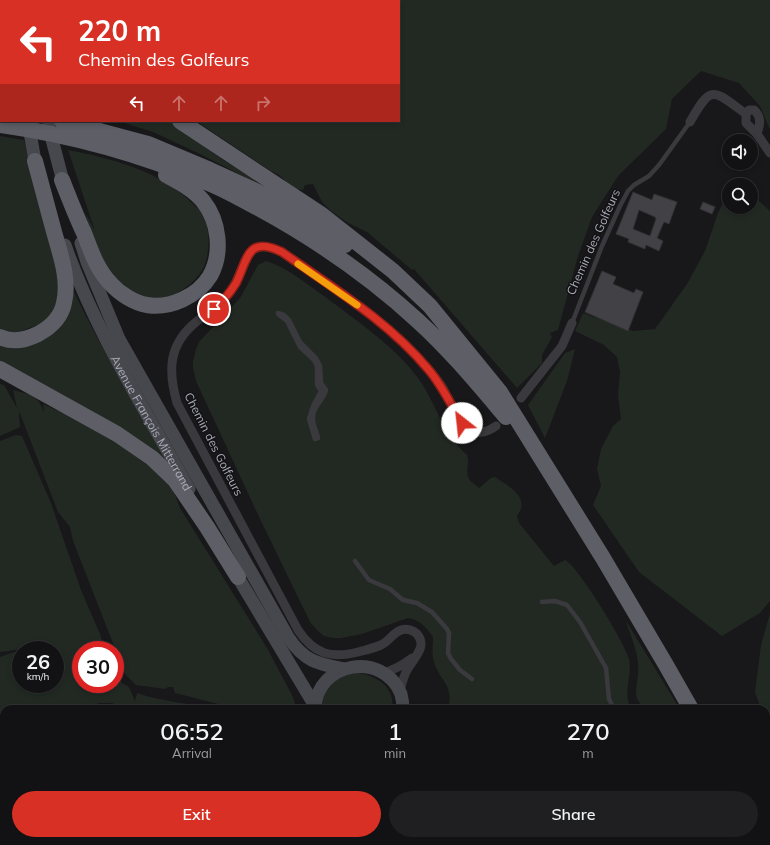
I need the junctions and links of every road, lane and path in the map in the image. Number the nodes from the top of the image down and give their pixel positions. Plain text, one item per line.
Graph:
1 (49, 122) edge
2 (182, 122) edge
3 (690, 122) joint
4 (16, 124) edge
5 (64, 128) edge
6 (87, 141) junction
7 (770, 153) edge
8 (35, 161) junction
9 (62, 180) junction
10 (572, 323) joint
11 (0, 337) edge
12 (462, 347) junction
13 (0, 369) edge
14 (521, 398) dead end
15 (496, 426) dead end
16 (315, 439) joint
17 (539, 456) junction
18 (355, 561) dead end
19 (238, 577) junction
20 (542, 602) dead end
21 (415, 656) junction
22 (344, 669) junction
23 (382, 673) junction
24 (472, 679) dead end
25 (400, 692) junction
26 (313, 705) edge
27 (316, 705) edge
28 (402, 705) edge
29 (612, 705) edge
30 (691, 705) edge

1 - 9 main road, Avenue François Mitterrand
2 - 12 highway
3 - 7 street, Chemin des Golfeurs
3 - 10 lane, Chemin des Golfeurs
4 - 5 highway
4 - 8 main road, Avenue François Mitterrand
5 - 6 highway
5 - 12 highway
6 - 9 highway
6 - 17 highway
8 - 11 highway
8 - 19 main road, Avenue François Mitterrand
9 - 22 main road, Avenue François Mitterrand
10 - 14 street, Chemin des Golfeurs
12 - 17 highway
13 - 19 highway
15 - 21 street, Chemin des Golfeurs
16 - 16 lane
17 - 30 highway
18 - 24 lane
19 - 26 main road, Avenue François Mitterrand
20 - 29 lane
21 - 23 street
21 - 25 street, Chemin des Golfeurs
22 - 23 main road
22 - 27 main road
23 - 25 main road
25 - 28 main road

